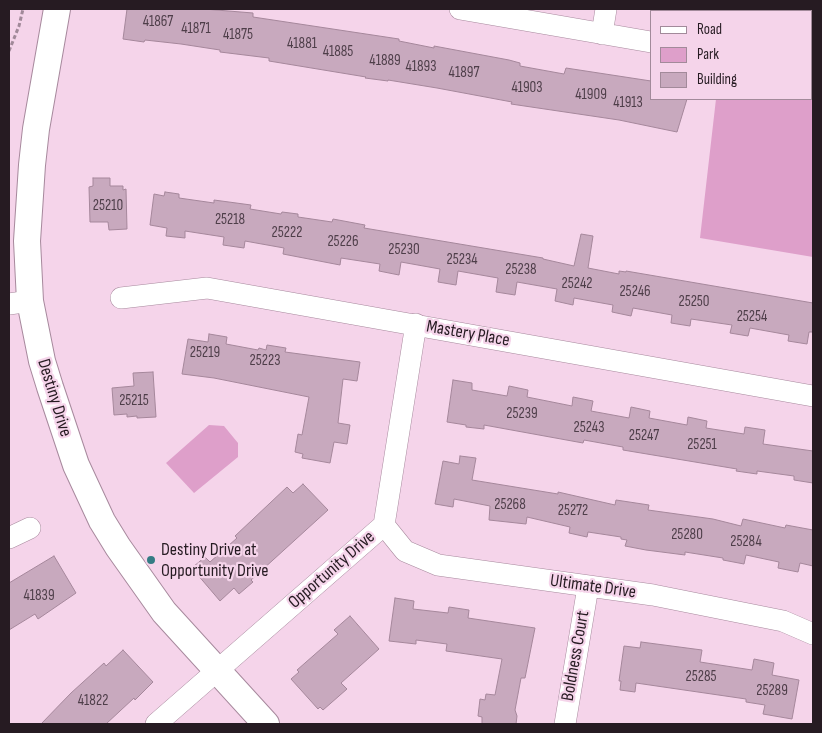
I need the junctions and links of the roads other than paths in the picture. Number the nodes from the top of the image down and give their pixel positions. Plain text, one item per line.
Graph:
1 (57, 9) edge
2 (460, 9) edge
3 (606, 9) edge
4 (602, 34) junction
5 (650, 42) edge
6 (121, 298) dead end
7 (19, 302) edge
8 (416, 324) junction
9 (813, 396) edge
10 (384, 525) junction
11 (30, 528) dead end
12 (9, 538) edge
13 (588, 587) junction
14 (813, 634) edge
15 (217, 670) junction
16 (156, 724) edge
17 (266, 724) edge
18 (565, 724) edge

1 - 7 street, Destiny Drive
2 - 4 street
3 - 4 street
4 - 5 street
6 - 8 street, Mastery Place
7 - 15 street, Destiny Drive
8 - 9 street, Mastery Place
8 - 10 street, Opportunity Drive
10 - 13 street, Ultimate Drive
10 - 15 street, Opportunity Drive
11 - 12 street
13 - 14 street, Ultimate Drive
13 - 18 street, Boldness Court
15 - 16 street, Opportunity Drive
15 - 17 street, Destiny Drive

